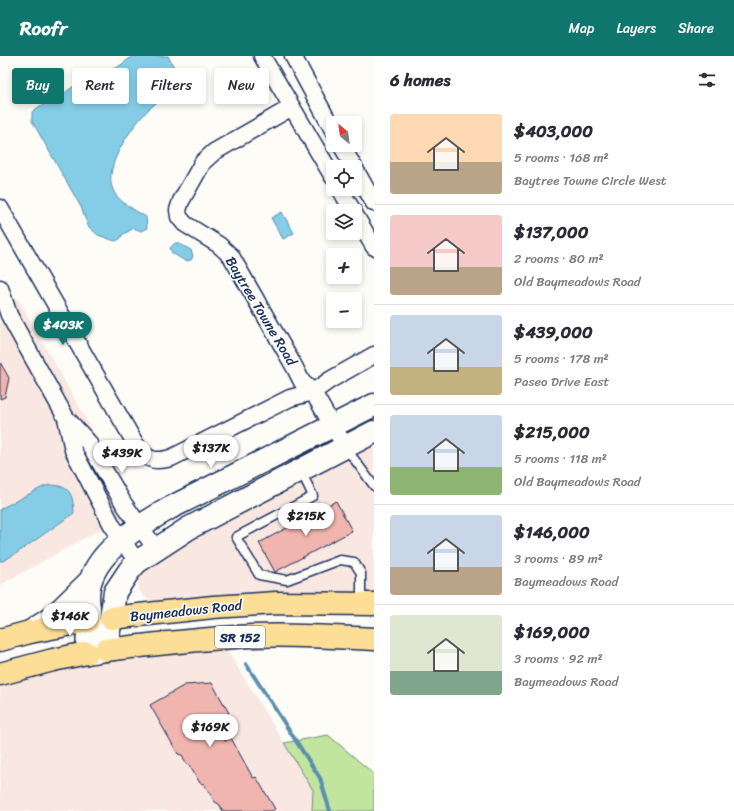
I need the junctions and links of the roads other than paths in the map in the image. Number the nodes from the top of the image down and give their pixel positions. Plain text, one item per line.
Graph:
1 (262, 56) edge
2 (293, 56) edge
3 (292, 106) junction
4 (326, 117) edge
5 (326, 165) edge
6 (362, 182) edge
7 (374, 203) edge
8 (0, 208) edge
9 (362, 227) edge
10 (374, 247) edge
11 (0, 292) edge
12 (374, 355) edge
13 (313, 392) junction
14 (374, 405) edge
15 (66, 418) junction
16 (333, 427) junction
17 (374, 432) edge
18 (346, 447) junction
19 (300, 470) junction
20 (373, 481) edge
21 (140, 526) junction
22 (121, 540) junction
23 (156, 548) junction
24 (137, 562) junction
25 (91, 580) junction
26 (367, 604) edge
27 (111, 618) junction
28 (88, 621) junction
29 (30, 632) junction
30 (374, 639) edge
31 (0, 640) edge
32 (97, 652) junction
33 (0, 674) edge

1 - 3 street
2 - 4 street
3 - 5 street
3 - 13 street, Baytree Towne Road
6 - 7 street
8 - 13 street
9 - 10 street
11 - 15 street
12 - 13 street
13 - 16 street, Baytree Towne Road
14 - 16 street
15 - 21 street
15 - 22 street
16 - 18 street, Baytree Towne Road
16 - 21 street
17 - 18 street
18 - 19 street
18 - 20 lane
19 - 23 street
19 - 26 lane
21 - 22 street
21 - 23 street
22 - 24 street
22 - 25 street
23 - 24 street
24 - 27 street
25 - 28 street
25 - 29 street
26 - 27 main road, Baymeadows Road / SR 152
27 - 28 street, Baymeadows Road / SR 152
27 - 32 street
28 - 29 main road, Baymeadows Road / SR 152
28 - 32 street
29 - 31 main road, Baymeadows Road / SR 152
30 - 32 main road, SR 152
32 - 33 main road, SR 152

